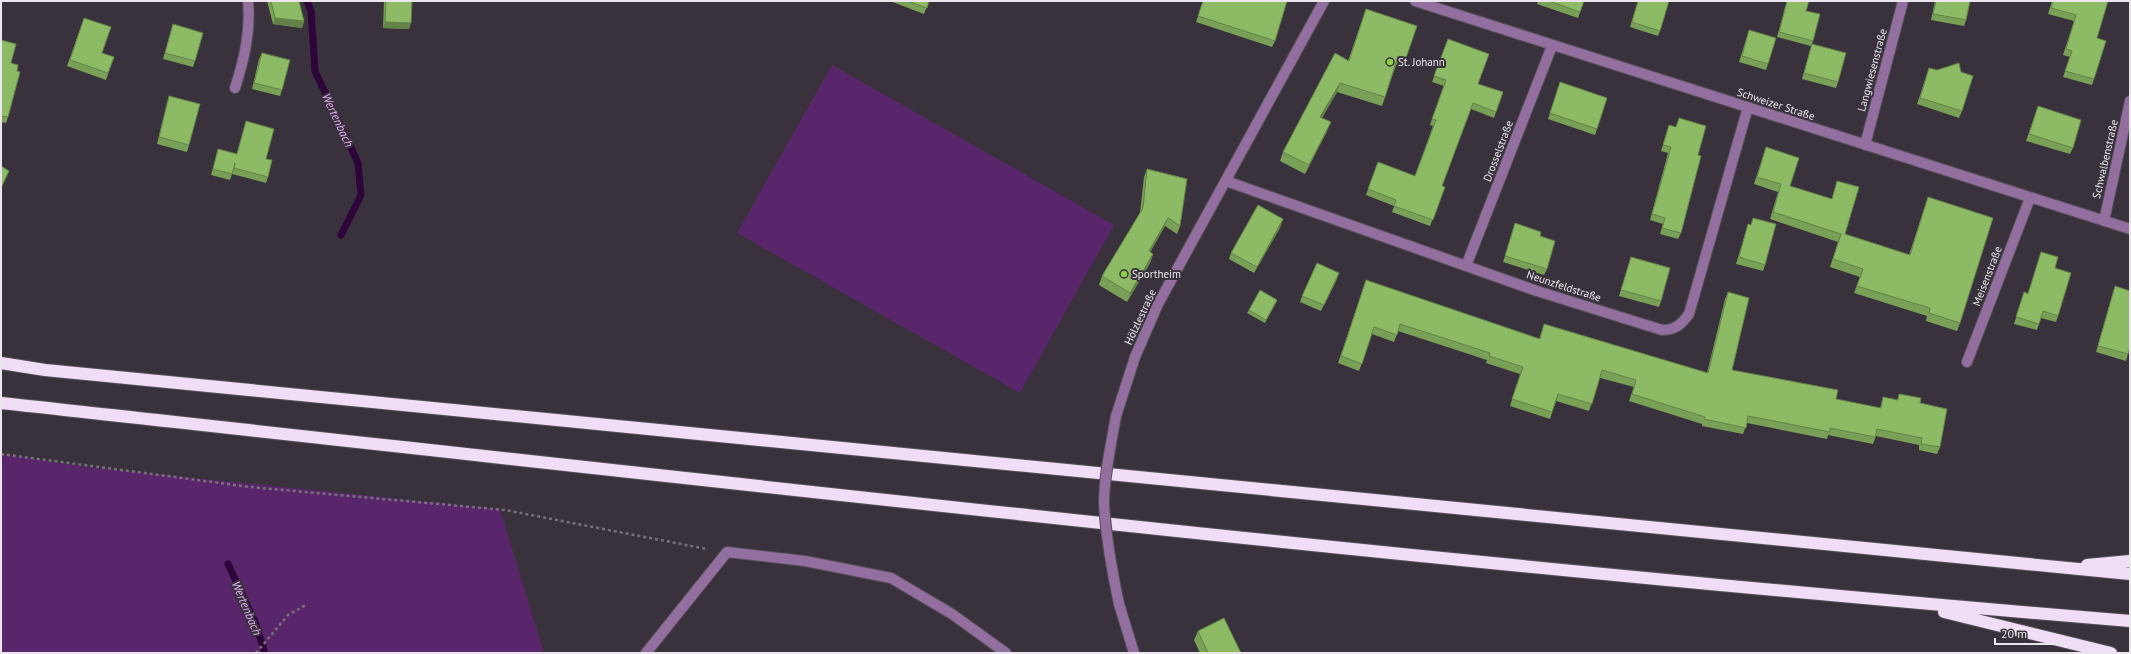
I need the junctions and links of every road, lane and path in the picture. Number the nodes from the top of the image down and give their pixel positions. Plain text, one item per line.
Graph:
1 (248, 1) edge
2 (1324, 1) edge
3 (1416, 1) edge
4 (1903, 1) edge
5 (1552, 46) junction
6 (235, 88) dead end
7 (2130, 101) edge
8 (1748, 107) junction
9 (1865, 144) junction
10 (1226, 181) junction
11 (2030, 198) junction
12 (2104, 221) junction
13 (2130, 229) edge
14 (1466, 266) junction
15 (1967, 362) dead end
16 (1, 364) edge
17 (1, 403) edge
18 (1, 454) edge
19 (727, 552) junction
20 (2130, 561) edge
21 (2054, 568) junction
22 (2130, 574) edge
23 (1906, 603) junction
24 (306, 605) dead end
25 (2130, 621) edge
26 (256, 653) edge
27 (646, 653) edge
28 (1006, 653) edge
29 (1134, 653) edge
30 (2111, 653) edge

1 - 6 street
2 - 10 street, Hölzlestraße
3 - 5 street, Schweizer Straße
4 - 9 street, Langwiesenstraße
5 - 8 street, Schweizer Straße
5 - 14 street, Drosselstraße
7 - 12 street, Schwalbenstraße
8 - 9 street, Schweizer Straße
8 - 14 street, Neunzfeldstraße
9 - 11 street, Schweizer Straße
10 - 14 street, Neunzfeldstraße
10 - 29 street, Hölzlestraße, bridge
11 - 12 street, Schweizer Straße
11 - 15 street, Meisenstraße
12 - 13 street, Schweizer Straße
16 - 21 highway
17 - 23 highway
18 - 19 path
19 - 27 street
19 - 28 street
20 - 21 highway
21 - 22 highway
23 - 25 highway
23 - 30 highway
24 - 26 path

